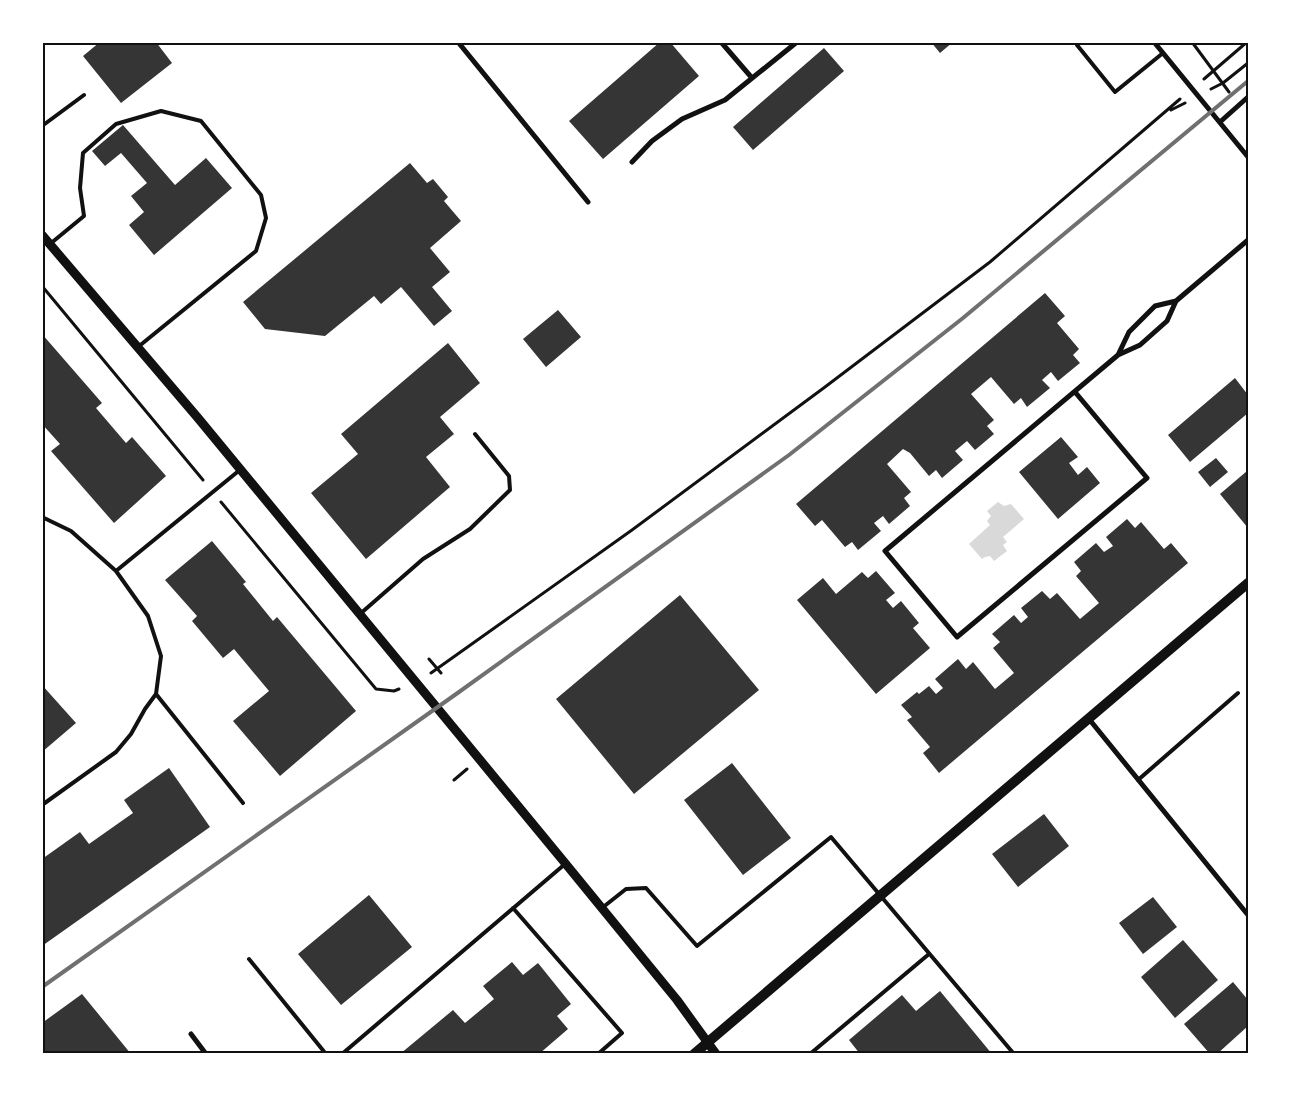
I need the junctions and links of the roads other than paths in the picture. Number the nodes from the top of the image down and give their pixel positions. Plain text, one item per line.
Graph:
1 (458, 42) edge
2 (721, 42) edge
3 (796, 42) edge
4 (1154, 42) edge
5 (1078, 44) edge
6 (1163, 53) junction
7 (752, 78) junction
8 (84, 95) dead end
9 (1248, 97) edge
10 (1220, 122) junction
11 (42, 126) edge
12 (1248, 157) edge
13 (632, 162) dead end
14 (588, 202) dead end
15 (42, 235) edge
16 (1248, 240) edge
17 (50, 244) junction
18 (1176, 301) junction
19 (138, 347) junction
20 (1118, 355) junction
21 (1075, 392) junction
22 (475, 434) dead end
23 (241, 469) junction
24 (42, 517) edge
25 (116, 571) junction
26 (1248, 583) edge
27 (360, 614) junction
28 (1238, 693) dead end
29 (156, 694) junction
30 (1089, 718) junction
31 (1138, 780) junction
32 (242, 803) dead end
33 (42, 805) edge
34 (565, 863) junction
35 (880, 894) junction
36 (513, 908) junction
37 (602, 908) junction
38 (1248, 915) edge
39 (929, 954) junction
40 (249, 959) dead end
41 (190, 1034) dead end
42 (708, 1042) junction
43 (206, 1054) edge
44 (326, 1054) edge
45 (342, 1054) edge
46 (598, 1054) edge
47 (694, 1054) edge
48 (716, 1054) edge
49 (810, 1054) edge
50 (1014, 1054) edge

1 - 14 street
2 - 7 street
3 - 7 street
4 - 6 street
5 - 6 lane
6 - 10 street
7 - 13 street
8 - 11 lane
9 - 10 street
10 - 12 street
15 - 17 street
16 - 18 street
17 - 19 street
17 - 19 lane
18 - 20 street
18 - 20 street
19 - 23 street
20 - 21 street
21 - 21 street
22 - 27 lane
23 - 25 lane
23 - 27 street
24 - 25 lane
25 - 29 lane
26 - 30 main road
27 - 34 street
28 - 31 lane
29 - 32 lane
29 - 33 lane
30 - 31 street
30 - 35 main road
31 - 38 street
34 - 36 lane
34 - 37 street
35 - 37 lane
35 - 39 lane
35 - 42 main road
36 - 45 lane
36 - 46 lane
37 - 42 street
39 - 49 lane
39 - 50 lane
40 - 44 lane
41 - 43 street
42 - 47 main road
42 - 48 street

